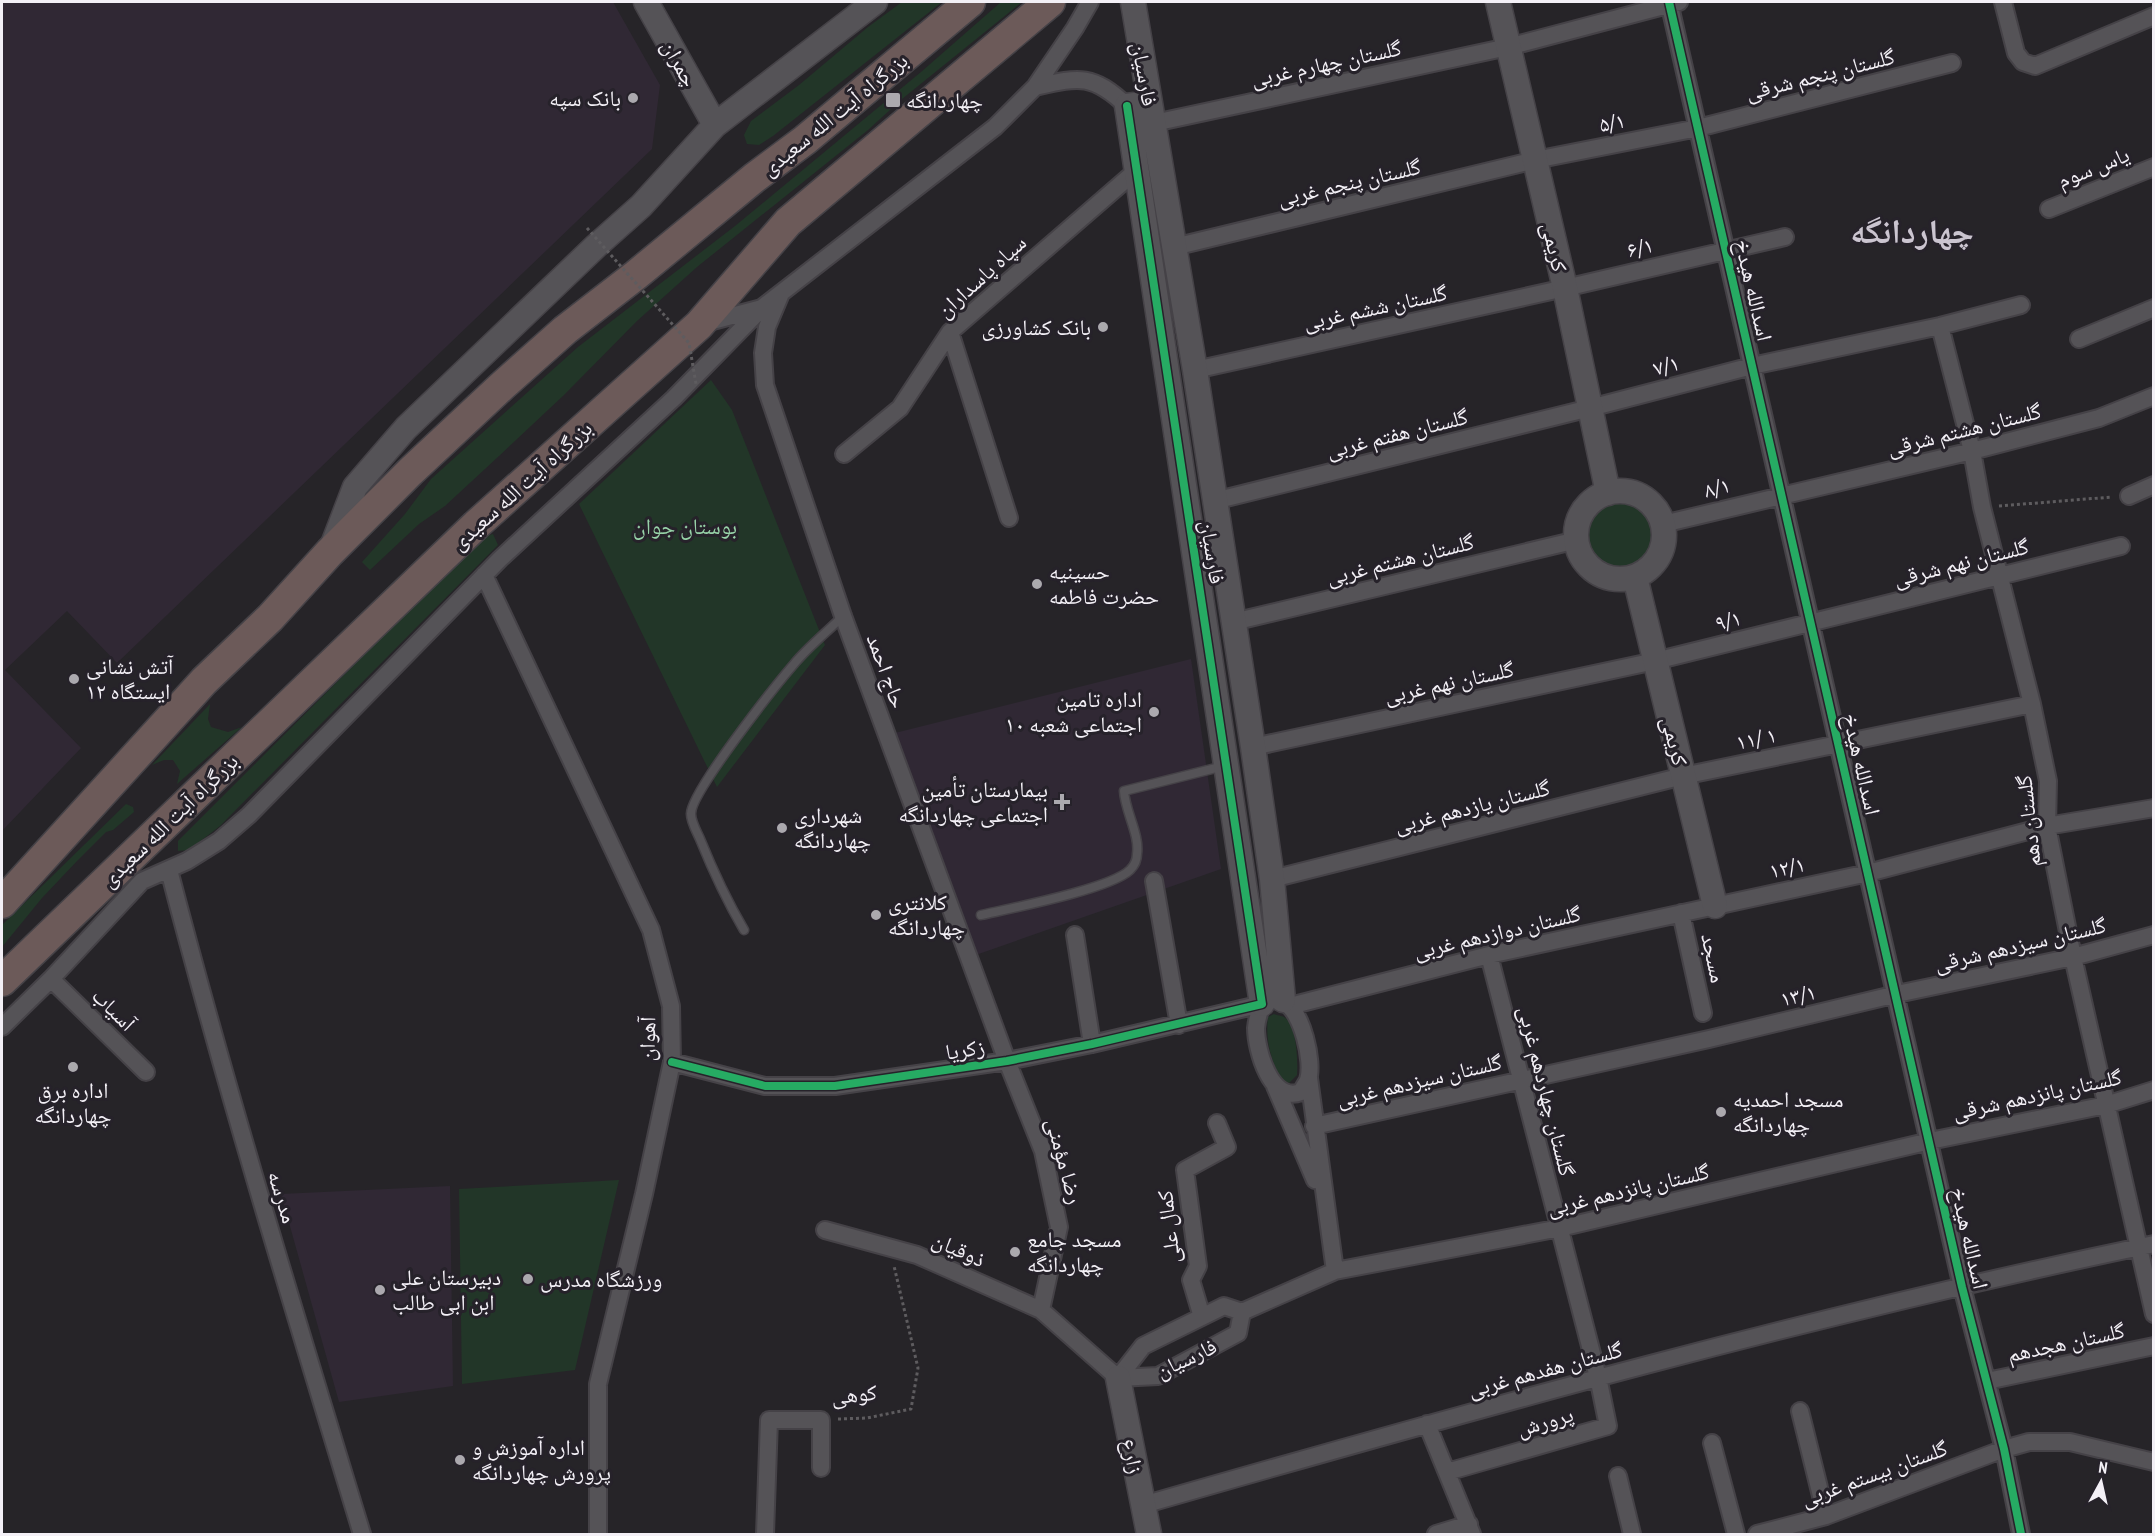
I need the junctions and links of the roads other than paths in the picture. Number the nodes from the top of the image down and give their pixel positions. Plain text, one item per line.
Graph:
1 (646, 2) edge
2 (875, 2) edge
3 (970, 2) edge
4 (1050, 2) edge
5 (1090, 2) edge
6 (1136, 2) edge
7 (1498, 2) edge
8 (1673, 2) edge
9 (2003, 2) edge
10 (2154, 16) edge
11 (1508, 47) junction
12 (1952, 63) dead end
13 (1035, 87) junction
14 (1144, 110) junction
15 (715, 124) junction
16 (1698, 128) junction
17 (1535, 160) junction
18 (2154, 167) edge
19 (1137, 170) junction
20 (2049, 209) dead end
21 (1785, 237) dead end
22 (1174, 247) junction
23 (1726, 250) junction
24 (1565, 288) junction
25 (782, 292) junction
26 (2021, 305) dead end
27 (763, 307) junction
28 (2154, 308) edge
29 (699, 325) junction
30 (1940, 326) junction
31 (950, 332) junction
32 (2079, 339) dead end
33 (1752, 366) junction
34 (1195, 370) junction
35 (2154, 396) edge
36 (1590, 408) junction
37 (1972, 451) junction
38 (844, 454) dead end
39 (2154, 485) edge
40 (1608, 493) junction
41 (1782, 495) junction
42 (2129, 496) road end
43 (1215, 501) junction
44 (1009, 518) dead end
45 (1663, 524) junction
46 (1577, 540) junction
47 (2121, 546) dead end
48 (330, 552) junction
49 (484, 575) junction
50 (2001, 575) junction
51 (1635, 577) junction
52 (843, 616) junction
53 (1233, 622) junction
54 (1811, 622) junction
55 (1655, 661) junction
56 (2032, 704) junction
57 (1839, 743) junction
58 (1253, 747) junction
59 (1227, 765) junction
60 (1683, 776) junction
61 (2154, 808) edge
62 (2047, 826) junction
63 (169, 870) junction
64 (134, 872) junction
65 (1868, 873) junction
66 (1272, 879) junction
67 (1154, 880) dead end
68 (2, 903) edge
69 (1715, 906) junction
70 (1681, 913) junction
71 (981, 915) dead end
72 (744, 930) dead end
73 (1075, 934) dead end
74 (2154, 935) edge
75 (1489, 955) junction
76 (2073, 957) junction
77 (51, 979) junction
78 (2, 981) edge
79 (1897, 994) junction
80 (1278, 1003) junction
81 (1703, 1013) dead end
82 (1227, 1014) junction
83 (1179, 1025) junction
84 (2, 1027) edge
85 (1256, 1028) junction
86 (1709, 1039) joint
87 (1092, 1044) junction
88 (1007, 1061) junction
89 (672, 1062) junction
90 (146, 1072) dead end
91 (1309, 1078) junction
92 (1521, 1080) junction
93 (1275, 1086) junction
94 (2154, 1090) edge
95 (2106, 1105) junction
96 (1217, 1123) dead end
97 (1314, 1126) junction
98 (1930, 1140) junction
99 (1324, 1200) junction
100 (1560, 1228) junction
101 (825, 1230) dead end
102 (2146, 1246) edge
103 (1335, 1271) junction
104 (1962, 1287) junction
105 (1041, 1310) junction
106 (1242, 1312) junction
107 (2154, 1314) edge
108 (1202, 1317) junction
109 (2154, 1346) edge
110 (1598, 1377) junction
111 (1118, 1378) junction
112 (1987, 1381) junction
113 (1800, 1411) dead end
114 (1426, 1424) junction
115 (1712, 1443) dead end
116 (2004, 1449) junction
117 (2154, 1462) edge
118 (821, 1468) dead end
119 (1447, 1472) junction
120 (1618, 1476) dead end
121 (1143, 1505) junction
122 (1826, 1516) junction
123 (1470, 1529) edge
124 (1768, 1533) edge
125 (362, 1534) edge
126 (598, 1534) edge
127 (765, 1534) edge
128 (1149, 1534) edge
129 (1436, 1534) edge
130 (1632, 1534) edge
131 (1736, 1534) edge
132 (2021, 1534) edge

1 - 15 street, چمران
2 - 15 street
3 - 48 highway, بزرگراه آیت الله سعیدی
4 - 29 highway, بزرگراه آیت الله سعیدی
5 - 13 street
6 - 14 street, فارسیان
7 - 11 street, کریمی
8 - 11 street, گلستان چهارم غربی
8 - 16 street, اسدالله هیدخ
9 - 10 street
11 - 14 street, گلستان چهارم غربی
11 - 17 street, کریمی
12 - 16 street, گلستان پنجم شرقی
13 - 14 street
13 - 25 street
14 - 19 street, فارسیان
14 - 22 street, فارسیان
15 - 48 street
16 - 17 street, ۵/۱
16 - 23 street, اسدالله هیدخ
17 - 22 street, گلستان پنجم غربی
17 - 24 street, کریمی
18 - 20 street, یاس سوم
19 - 31 street, سپاه پاسداران
19 - 59 street, فارسیان
21 - 23 street, ۶/۱
22 - 34 street, فارسیان
23 - 24 street, ۶/۱
23 - 33 street, اسدالله هیدخ
24 - 34 street, گلستان ششم غربی
24 - 36 street, کریمی
25 - 27 street
25 - 52 street, حاج احمد
26 - 30 street, ۷/۱
27 - 29 street
27 - 49 street
28 - 32 street
29 - 64 highway, بزرگراه آیت الله سعیدی
30 - 33 street, ۷/۱
30 - 37 street, گلستان دهم
31 - 38 street, سپاه پاسداران
31 - 44 street
33 - 36 street, ۷/۱
33 - 41 street, اسدالله هیدخ
34 - 43 street, فارسیان
35 - 37 street, گلستان هشتم شرقی
36 - 40 street, کریمی
36 - 43 street, گلستان هفتم غربی
37 - 41 street, گلستان هشتم شرقی
37 - 50 street, گلستان دهم
39 - 42 street
40 - 45 street
40 - 46 street
41 - 45 street, ۸/۱
41 - 54 street, اسدالله هیدخ
43 - 53 street, فارسیان
45 - 51 street
46 - 51 street
46 - 53 street, گلستان هشتم غربی
47 - 50 street, گلستان نهم شرقی
48 - 68 highway, بزرگراه آیت الله سعیدی
49 - 63 street
49 - 89 street, آهوان
50 - 54 street, گلستان نهم شرقی
50 - 56 street, گلستان دهم
51 - 55 street, کریمی
52 - 72 lane
52 - 88 street, حاج احمد
53 - 58 street, فارسیان
54 - 55 street, ۹/۱
54 - 57 street, اسدالله هیدخ
55 - 58 street, گلستان نهم غربی
55 - 60 street, کریمی
56 - 57 street, ۱۱/ ۱
56 - 62 street, گلستان دهم
57 - 60 street, ۱۱/ ۱
57 - 65 street, اسدالله هیدخ
58 - 66 street, فارسیان
59 - 71 lane
59 - 80 street, فارسیان
60 - 66 street, گلستان یازدهم غربی
60 - 69 street, کریمی
61 - 62 street, ۱۲/۱
62 - 65 street, ۱۲/۱
62 - 76 street, گلستان دهم
63 - 64 street
63 - 125 street, مدرسه
64 - 77 street
64 - 78 highway, بزرگراه آیت الله سعیدی
65 - 69 street, ۱۲/۱
65 - 79 street, اسدالله هیدخ
66 - 80 street, فارسیان
67 - 83 street
69 - 70 street, گلستان دوازدهم غربی
70 - 75 street, گلستان دوازدهم غربی
70 - 81 street, مسجد
73 - 87 street
74 - 76 street, گلستان سیزدهم شرقی
75 - 80 street, گلستان دوازدهم غربی
75 - 92 street, گلستان چهاردهم غربی
76 - 79 street, گلستان سیزدهم شرقی
76 - 95 street, گلستان دهم
77 - 84 street
77 - 90 street, آسیاب
79 - 86 street, ۱۳/۱
79 - 98 street, اسدالله هیدخ
80 - 82 street, زکریا
80 - 85 street
80 - 91 street
82 - 83 street, زکریا
82 - 85 street
83 - 87 street, زکریا
85 - 93 street
86 - 92 street, گلستان سیزدهم غربی
87 - 88 street, زکریا
88 - 89 street, زکریا
88 - 105 street, رضا مؤمنی
89 - 126 street, آهوان
91 - 93 street
91 - 97 street
92 - 97 street, گلستان سیزدهم غربی
92 - 100 street, گلستان چهاردهم غربی
93 - 99 street
94 - 95 street, گلستان پانزدهم شرقی
95 - 98 street, گلستان پانزدهم شرقی
95 - 102 street, گلستان دهم
96 - 108 street, کمال علی
97 - 99 street
98 - 100 street, گلستان پانزدهم غربی
98 - 104 street, اسدالله هیدخ
99 - 103 street
100 - 103 street, گلستان پانزدهم غربی
100 - 110 street, گلستان چهاردهم غربی
101 - 105 street, ذوقیان
102 - 104 street, گلستان هفدهم غربی
102 - 107 street, گلستان دهم
103 - 106 street, فارسیان
104 - 110 street, گلستان هفدهم غربی
104 - 112 street, اسدالله هیدخ
105 - 111 street, ذوقیان
106 - 108 street, فارسیان
106 - 111 street, فارسیان
108 - 111 street, فارسیان
109 - 112 street, گلستان هجدهم
110 - 114 street, گلستان هفدهم غربی
110 - 119 street, پرورش
111 - 121 street, زارع
112 - 116 street, اسدالله هیدخ
113 - 122 street
114 - 119 street
114 - 121 street, گلستان هفدهم غربی
115 - 131 street
116 - 117 street, گلستان بیستم غربی
116 - 122 street, گلستان بیستم غربی
116 - 132 street, اسدالله هیدخ
118 - 127 street, کوهی
119 - 123 street
120 - 130 street
121 - 128 street, زارع
122 - 124 street, گلستان بیستم غربی
123 - 129 street

